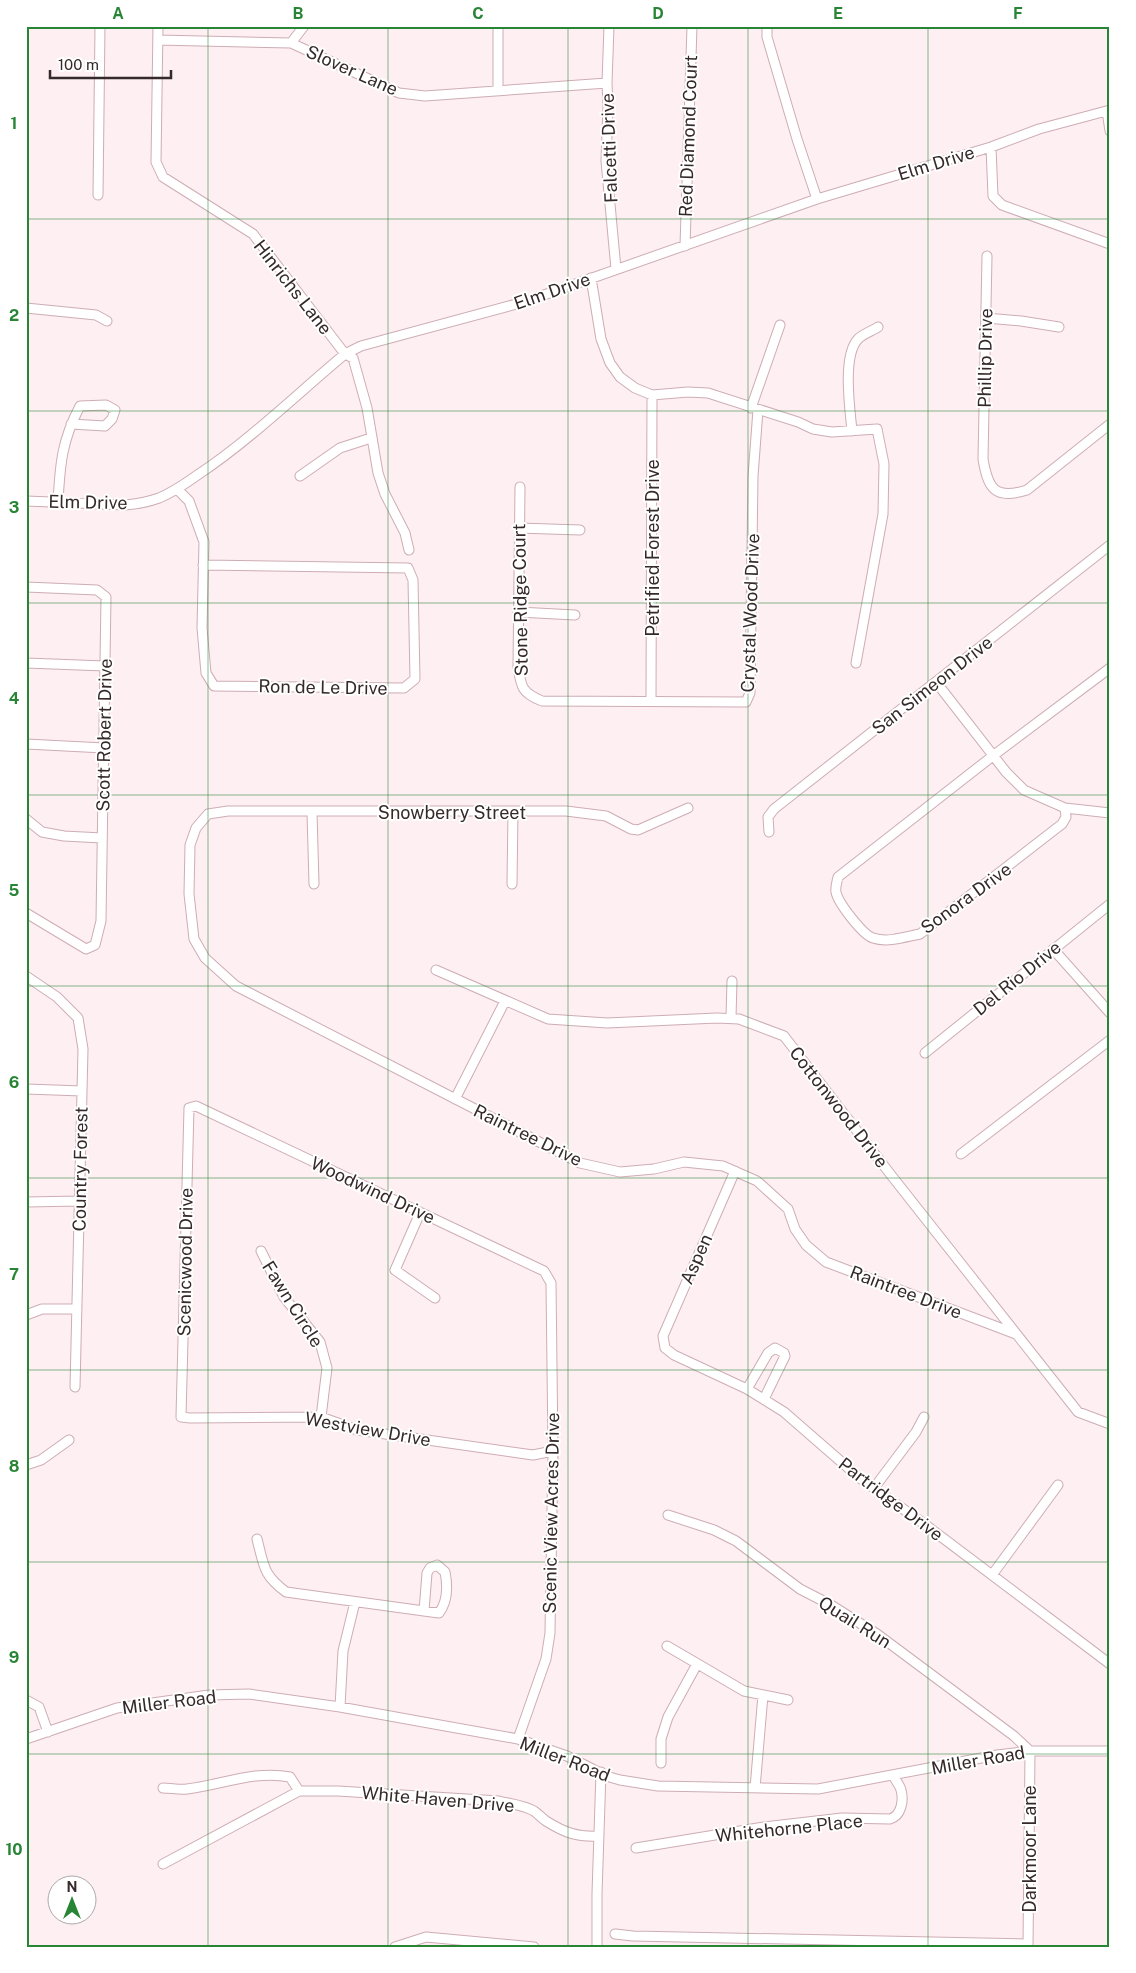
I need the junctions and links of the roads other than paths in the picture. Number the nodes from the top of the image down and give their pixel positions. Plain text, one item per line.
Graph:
1 (100, 26) edge
2 (158, 26) edge
3 (304, 26) edge
4 (498, 26) edge
5 (609, 26) edge
6 (692, 26) edge
7 (767, 26) edge
8 (158, 40) junction
9 (291, 43) junction
10 (606, 83) junction
11 (498, 90) junction
12 (1108, 111) edge
13 (1110, 131) edge
14 (991, 146) junction
15 (98, 195) dead end
16 (817, 199) junction
17 (1110, 244) edge
18 (685, 246) junction
19 (987, 256) dead end
20 (616, 269) junction
21 (591, 278) junction
22 (26, 308) edge
23 (986, 318) junction
24 (108, 321) dead end
25 (780, 325) dead end
26 (878, 327) dead end
27 (1059, 327) dead end
28 (344, 354) junction
29 (652, 395) junction
30 (754, 409) junction
31 (71, 424) dead end
32 (1110, 424) edge
33 (852, 431) junction
34 (371, 438) junction
35 (300, 476) dead end
36 (520, 487) dead end
37 (177, 489) junction
38 (26, 501) edge
39 (58, 502) junction
40 (519, 528) junction
41 (580, 530) dead end
42 (1110, 545) edge
43 (409, 550) dead end
44 (203, 565) junction
45 (26, 586) edge
46 (518, 612) junction
47 (575, 615) dead end
48 (26, 663) edge
49 (856, 663) dead end
50 (105, 666) junction
51 (1110, 668) edge
52 (936, 682) junction
53 (542, 701) joint
54 (651, 701) junction
55 (26, 744) edge
56 (104, 748) junction
57 (994, 755) junction
58 (688, 808) dead end
59 (1065, 808) junction
60 (513, 811) junction
61 (312, 812) junction
62 (1110, 813) edge
63 (208, 814) joint
64 (26, 819) edge
65 (769, 832) dead end
66 (102, 838) junction
67 (314, 884) dead end
68 (512, 884) dead end
69 (1110, 904) edge
70 (26, 913) edge
71 (1053, 949) junction
72 (436, 970) dead end
73 (26, 976) edge
74 (732, 981) dead end
75 (505, 1000) junction
76 (1110, 1013) edge
77 (731, 1018) junction
78 (1110, 1040) edge
79 (925, 1053) dead end
80 (26, 1089) edge
81 (82, 1091) junction
82 (455, 1100) junction
83 (189, 1108) joint
84 (961, 1154) dead end
85 (735, 1171) junction
86 (80, 1201) junction
87 (26, 1202) edge
88 (420, 1214) junction
89 (261, 1251) dead end
90 (551, 1283) joint
91 (435, 1298) dead end
92 (77, 1309) junction
93 (26, 1315) edge
94 (1016, 1334) junction
95 (665, 1348) joint
96 (75, 1387) dead end
97 (747, 1389) junction
98 (764, 1399) junction
99 (181, 1416) joint
100 (321, 1417) junction
101 (924, 1417) dead end
102 (1110, 1424) edge
103 (69, 1440) dead end
104 (553, 1451) junction
105 (26, 1465) edge
106 (1058, 1485) dead end
107 (874, 1488) junction
108 (668, 1515) dead end
109 (257, 1539) dead end
110 (992, 1575) junction
111 (355, 1602) junction
112 (424, 1611) junction
113 (667, 1646) dead end
114 (697, 1664) junction
115 (1110, 1664) edge
116 (763, 1695) junction
117 (26, 1700) edge
118 (788, 1700) dead end
119 (340, 1707) junction
120 (48, 1732) junction
121 (26, 1739) edge
122 (518, 1739) junction
123 (1030, 1751) junction
124 (1110, 1751) edge
125 (661, 1762) dead end
126 (601, 1772) junction
127 (893, 1776) junction
128 (163, 1788) dead end
129 (755, 1788) junction
130 (299, 1792) junction
131 (599, 1836) junction
132 (636, 1848) dead end
133 (164, 1864) dead end
134 (614, 1934) dead end
135 (1028, 1945) edge
136 (395, 1947) edge
137 (534, 1947) edge
138 (597, 1947) edge

1 - 15 street
2 - 8 street, Hinrichs Lane
3 - 9 street
4 - 11 street
5 - 10 street, Falcetti Drive
6 - 18 street, Red Diamond Court
7 - 16 street
8 - 9 street, Slover Lane
8 - 28 street, Hinrichs Lane
9 - 11 street, Slover Lane
10 - 11 street, Slover Lane
10 - 20 street, Falcetti Drive
12 - 13 street
12 - 14 street, Elm Drive
14 - 16 street, Elm Drive
14 - 17 street
16 - 18 street, Elm Drive
18 - 20 street, Elm Drive
19 - 23 street, Phillip Drive
20 - 21 street, Elm Drive
21 - 28 street, Elm Drive
21 - 29 street
22 - 24 street
23 - 27 street
23 - 32 street, Phillip Drive
25 - 30 street
26 - 33 street
28 - 34 street, Hinrichs Lane
28 - 37 street, Elm Drive
29 - 30 street
29 - 54 street, Petrified Forest Drive
30 - 33 street
30 - 54 street, Crystal Wood Drive
31 - 39 street
33 - 49 street
34 - 35 street
34 - 43 street
36 - 40 street, Stone Ridge Court
37 - 39 street, Elm Drive
37 - 44 street, Ron de Le Drive
38 - 39 street, Elm Drive
40 - 41 street
40 - 46 street, Stone Ridge Court
42 - 52 street, San Simeon Drive
44 - 44 street, Ron de Le Drive
45 - 50 street, Scott Robert Drive
46 - 47 street
46 - 53 street, Stone Ridge Court
48 - 50 street
50 - 56 street, Scott Robert Drive
51 - 57 street
52 - 57 street
52 - 65 street, San Simeon Drive
53 - 54 street, Crystal Wood Drive
55 - 56 street
56 - 66 street, Scott Robert Drive
57 - 59 street
57 - 59 street, Sonora Drive
58 - 60 street, Snowberry Street
59 - 62 street
60 - 61 street, Snowberry Street
60 - 68 street
61 - 63 street, Snowberry Street
61 - 67 street
63 - 82 street, Raintree Drive
64 - 66 street
66 - 70 street, Scott Robert Drive
69 - 71 street, Del Rio Drive
71 - 76 street
71 - 79 street, Del Rio Drive
72 - 75 street, Cottonwood Drive
73 - 81 street, Country Forest
74 - 77 street
75 - 77 street, Cottonwood Drive
75 - 82 street
77 - 94 street, Cottonwood Drive
78 - 84 street
80 - 81 street
81 - 86 street, Country Forest
82 - 85 street, Raintree Drive
83 - 88 street, Woodwind Drive
83 - 99 street, Scenicwood Drive
85 - 94 street, Raintree Drive
85 - 95 street, Aspen
86 - 87 street
86 - 92 street, Country Forest
88 - 90 street, Woodwind Drive
88 - 91 street
89 - 100 street, Fawn Circle
90 - 104 street, Scenic View Acres Drive
92 - 93 street
92 - 96 street, Country Forest
94 - 102 street, Cottonwood Drive
95 - 97 street, Partridge Drive
97 - 98 street, Partridge Drive
97 - 98 street
98 - 107 street, Partridge Drive
99 - 100 street, Westview Drive
100 - 104 street, Westview Drive
101 - 107 street
103 - 105 street
104 - 122 street, Scenic View Acres Drive
106 - 110 street
107 - 110 street, Partridge Drive
108 - 123 street, Quail Run
109 - 111 street
110 - 115 street, Partridge Drive
111 - 112 street
111 - 119 street
112 - 112 street
113 - 114 street
114 - 116 street
114 - 125 street
116 - 118 street
116 - 129 street
117 - 120 street
119 - 120 street, Miller Road
119 - 122 street, Miller Road
120 - 121 street, Miller Road
122 - 126 street, Miller Road
123 - 124 street, Miller Road
123 - 127 street, Miller Road
123 - 135 street, Darkmoor Lane
126 - 129 street, Miller Road
126 - 131 street
127 - 129 street, Miller Road
127 - 132 street, Whitehorne Place
128 - 130 street
130 - 131 street, White Haven Drive
130 - 133 street
131 - 138 street
134 - 135 street
136 - 137 street

